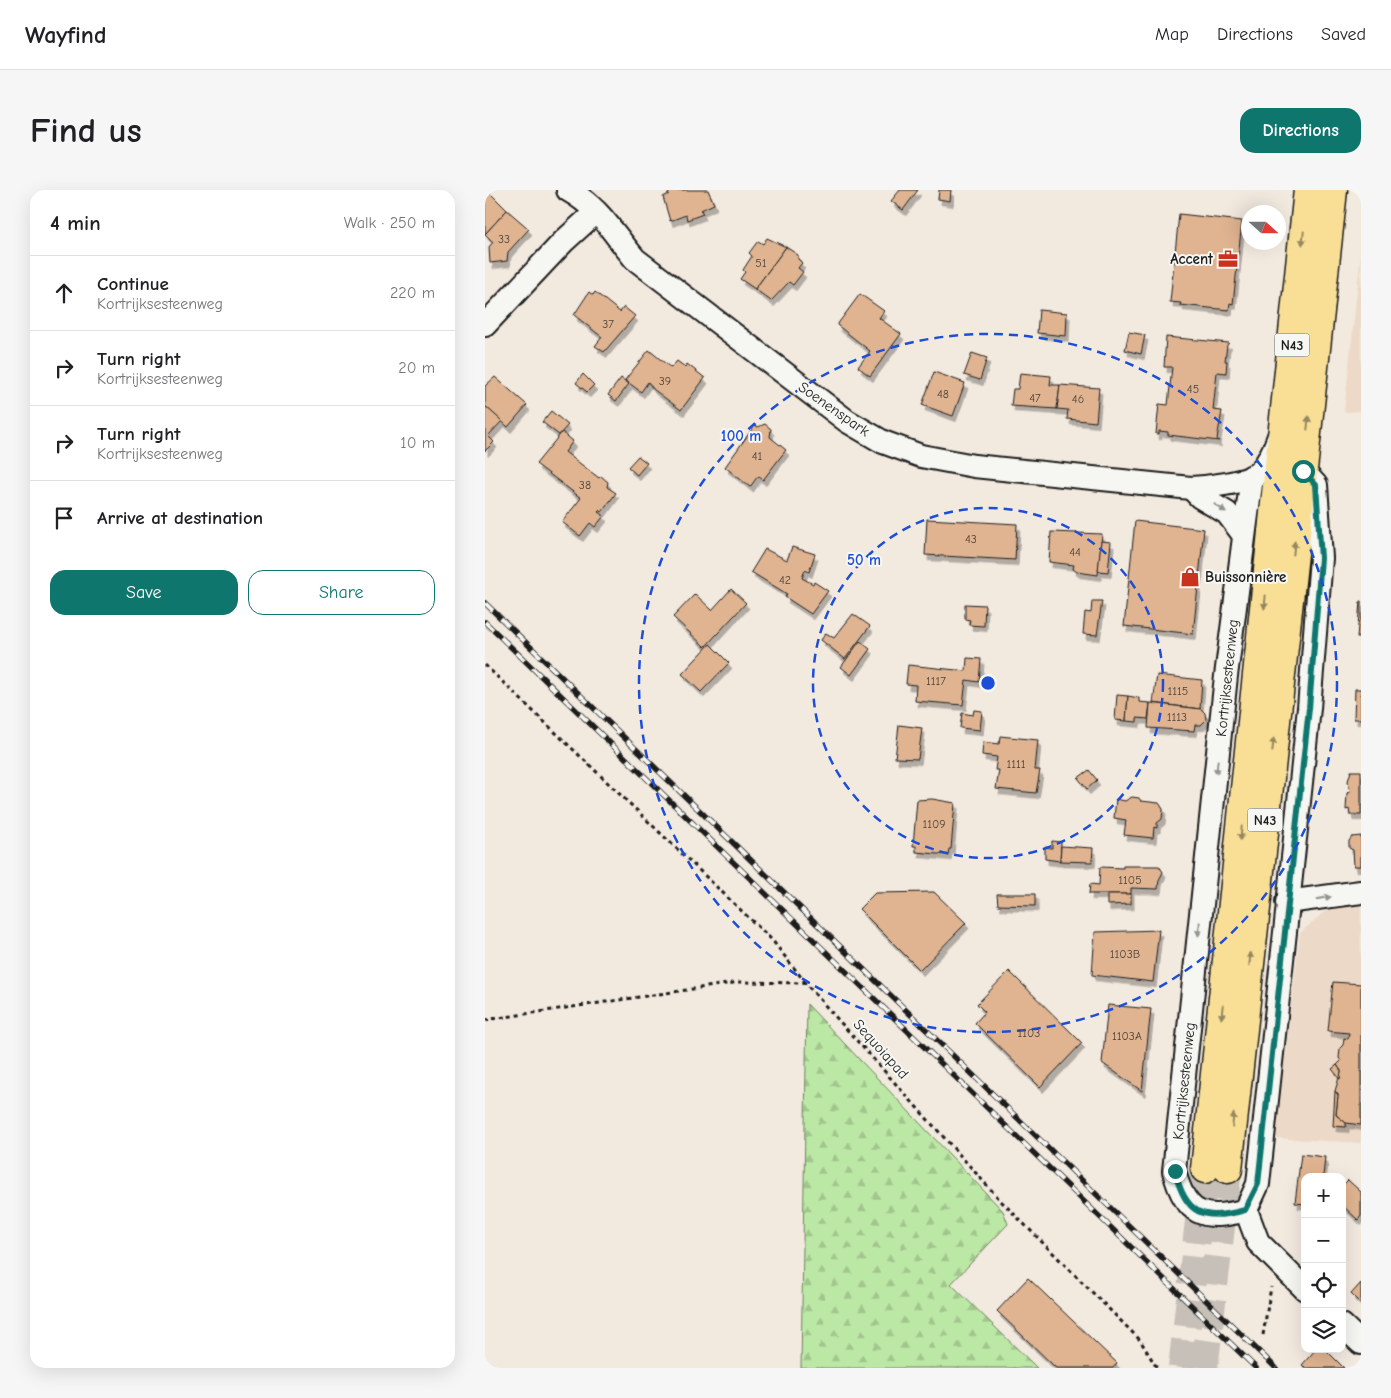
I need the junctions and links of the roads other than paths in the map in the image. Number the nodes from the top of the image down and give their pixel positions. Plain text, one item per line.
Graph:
1 (1309, 190) edge
2 (1333, 190) edge
3 (584, 197) edge
4 (485, 325) edge
5 (1284, 421) junction
6 (1252, 476) junction
7 (1309, 478) junction
8 (1191, 488) junction
9 (1243, 534) junction
10 (1361, 892) edge
11 (1287, 902) junction
12 (1245, 1210) junction
13 (1301, 1285) edge
14 (1346, 1329) edge
15 (1361, 1343) edge

1 -> 5 main road, Kortrijksesteenweg / N43
7 -> 2 main road, Kortrijksesteenweg / N43
3 - 4 street, Soenenspark
3 - 8 street, Soenenspark
5 - 6 street
5 -> 7 main road, Kortrijksesteenweg / N43
6 - 8 street, Soenenspark
6 - 9 street, Kortrijksesteenweg
7 - 11 street, Kortrijksesteenweg
8 -> 9 street
9 -> 12 street, Kortrijksesteenweg
11 -> 10 street
11 - 12 street, Kortrijksesteenweg
12 - 13 street
14 - 15 street

